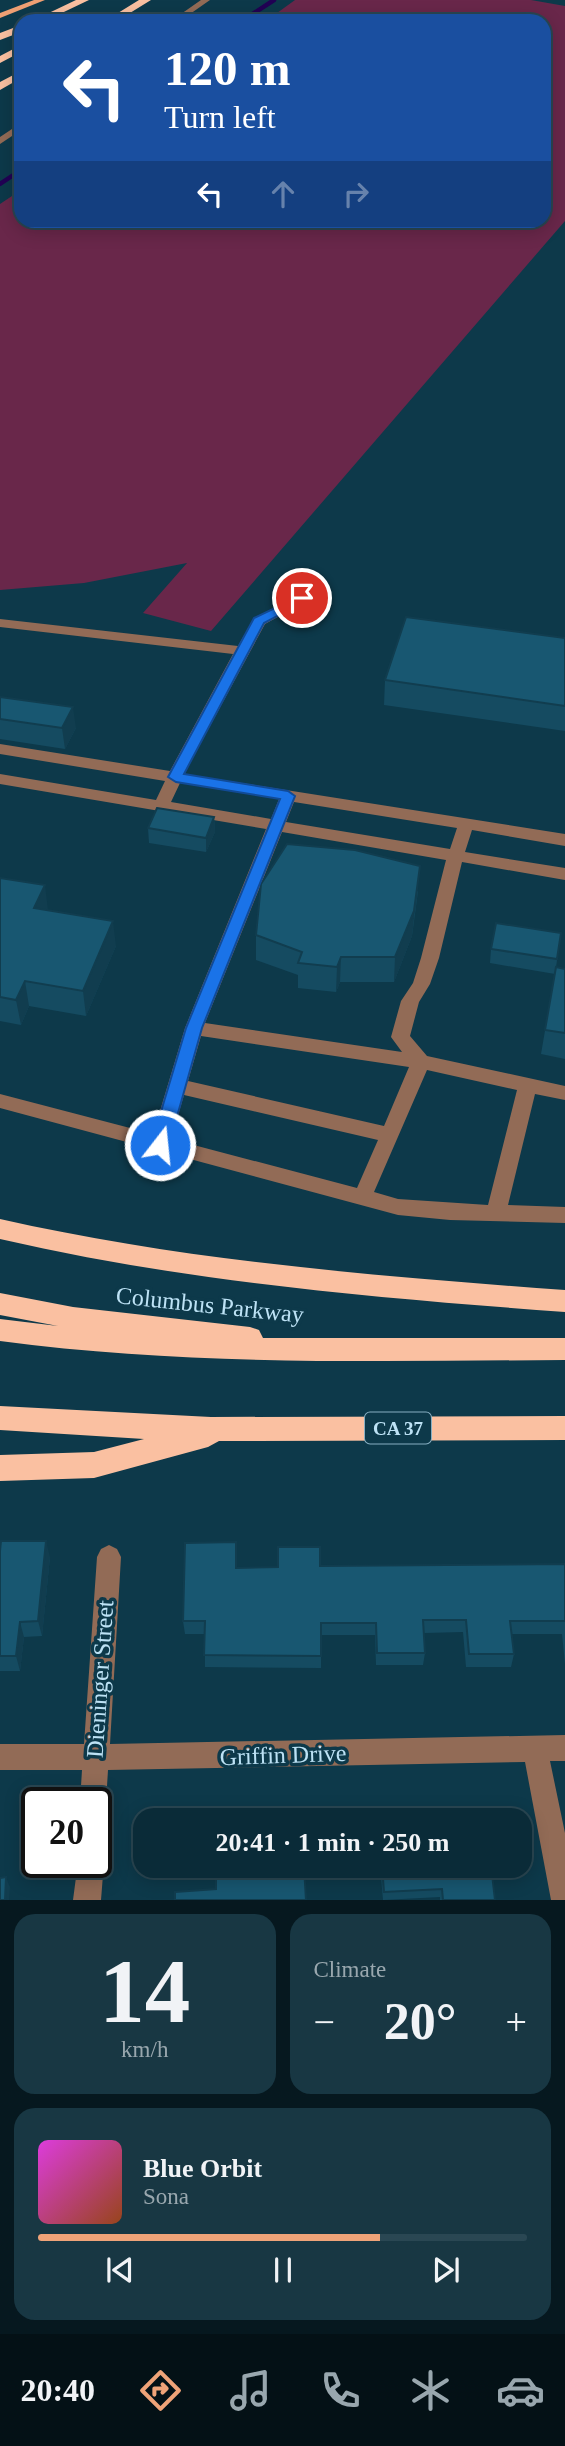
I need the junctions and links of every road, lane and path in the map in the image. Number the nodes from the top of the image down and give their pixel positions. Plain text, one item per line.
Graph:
1 (16, 0) edge
2 (41, 0) edge
3 (146, 0) edge
4 (206, 0) edge
5 (87, 4) edge
6 (0, 6) edge
7 (58, 14) edge
8 (122, 14) edge
9 (185, 14) edge
10 (0, 16) edge
11 (302, 598) dead end
12 (0, 623) edge
13 (240, 652) junction
14 (0, 749) edge
15 (176, 777) junction
16 (0, 779) edge
17 (288, 796) junction
18 (161, 806) junction
19 (466, 824) junction
20 (276, 825) junction
21 (565, 840) edge
22 (457, 856) junction
23 (565, 874) edge
24 (194, 1028) junction
25 (421, 1062) junction
26 (528, 1084) junction
27 (177, 1086) junction
28 (565, 1093) edge
29 (0, 1101) edge
30 (390, 1135) junction
31 (160, 1145) junction
32 (362, 1198) junction
33 (496, 1213) junction
34 (565, 1215) edge
35 (0, 1229) edge
36 (565, 1301) edge
37 (0, 1304) edge
38 (0, 1329) edge
39 (416, 1349) junction
40 (565, 1349) edge
41 (0, 1419) edge
42 (565, 1428) edge
43 (230, 1429) junction
44 (0, 1468) edge
45 (109, 1556) dead end
46 (535, 1748) junction
47 (565, 1748) edge
48 (0, 1757) edge
49 (95, 1757) junction
50 (94, 1787) edge
51 (89, 1878) edge
52 (87, 1900) edge
53 (565, 1900) edge

1 - 6 main road
2 - 10 main road
3 - 8 highway
4 - 9 street
5 - 7 highway
11 - 13 street
12 - 13 street
13 - 15 street
14 - 15 street
15 - 17 street
15 - 18 street
16 - 18 street
17 - 19 street
17 - 20 street
18 - 20 street
19 - 21 street
19 - 22 street
20 - 22 street
20 - 24 street
22 - 23 street
22 - 25 street
24 - 25 street
24 - 27 street
25 - 26 street
25 - 30 street
26 - 28 street
26 - 33 street
27 - 30 street
27 - 31 street
29 - 31 street
30 - 32 street
31 - 32 street
32 - 33 street
33 - 34 street
35 - 36 highway
37 - 39 highway, Columbus Parkway
38 - 39 highway
39 - 40 highway
41 - 43 highway, CA 37
42 - 43 highway, CA 37
43 - 44 highway
45 - 49 street, Dieninger Street
46 - 47 street, Griffin Drive
46 - 49 street, Griffin Drive
46 - 53 street
48 - 49 street, Griffin Drive
49 - 50 street, Dieninger Street
51 - 52 street

